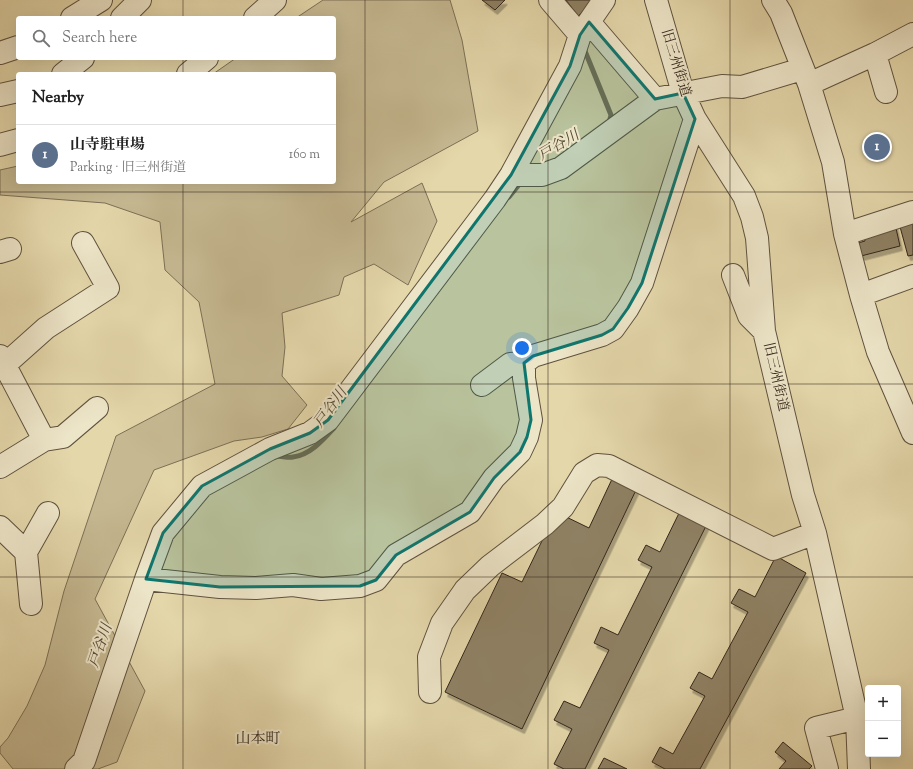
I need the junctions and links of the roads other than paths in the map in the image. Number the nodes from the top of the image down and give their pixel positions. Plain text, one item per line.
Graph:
1 (101, 0) edge
2 (140, 0) edge
3 (275, 0) edge
4 (550, 0) edge
5 (604, 0) edge
6 (656, 0) edge
7 (773, 0) edge
8 (75, 16) edge
9 (124, 16) edge
10 (257, 16) edge
11 (585, 28) junction
12 (913, 34) edge
13 (16, 48) edge
14 (0, 53) edge
15 (868, 57) junction
16 (80, 60) edge
17 (205, 60) edge
18 (66, 72) edge
19 (190, 72) edge
20 (806, 77) junction
21 (16, 91) edge
22 (683, 93) junction
23 (879, 94) dead end
24 (0, 95) edge
25 (654, 99) junction
26 (695, 119) junction
27 (16, 140) edge
28 (0, 144) edge
29 (521, 176) junction
30 (913, 212) edge
31 (845, 234) junction
32 (83, 243) dead end
33 (733, 275) dead end
34 (913, 276) edge
35 (861, 295) junction
36 (764, 330) junction
37 (2, 363) edge
38 (524, 363) junction
39 (482, 386) dead end
40 (96, 408) dead end
41 (911, 422) edge
42 (44, 440) junction
43 (2, 461) edge
44 (48, 513) dead end
45 (0, 527) edge
46 (815, 533) junction
47 (26, 552) junction
48 (146, 579) junction
49 (31, 604) dead end
50 (430, 692) dead end
51 (857, 718) junction
52 (76, 769) edge
53 (827, 769) edge
54 (859, 769) edge

1 - 8 street
2 - 9 street
3 - 10 street
4 - 11 street
5 - 11 street
6 - 22 street, 旧三州街道
7 - 20 street
11 - 25 street
11 - 29 street
12 - 15 street
13 - 14 street
15 - 20 street
15 - 23 street
16 - 18 street
17 - 19 street
20 - 22 street
20 - 31 street
21 - 24 street
22 - 25 street
22 - 26 street, 旧三州街道
25 - 29 street
26 - 36 street, 旧三州街道
26 - 38 street
27 - 28 street
29 - 48 street
30 - 31 street
31 - 35 street
32 - 37 street
33 - 36 street
34 - 35 street
35 - 41 street
36 - 46 street, 旧三州街道
37 - 42 street
38 - 39 street
38 - 48 street
40 - 42 street
42 - 43 street
44 - 47 street
45 - 47 street
46 - 50 street
46 - 51 street, 旧三州街道
47 - 49 street
48 - 52 street
51 - 53 street
51 - 54 street, 旧三州街道

